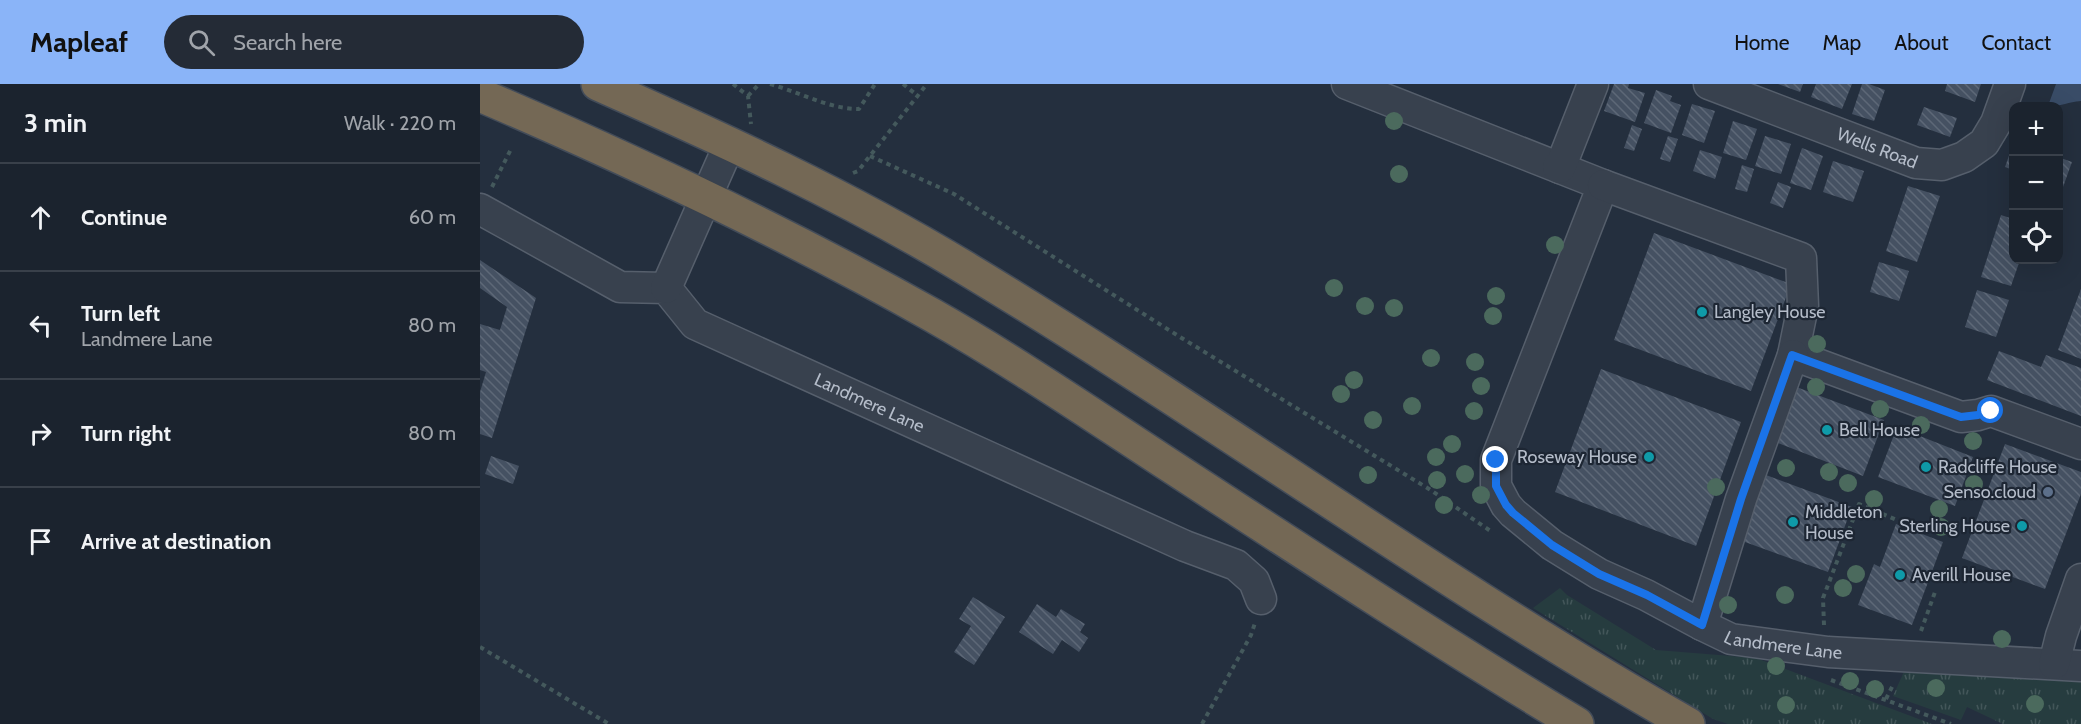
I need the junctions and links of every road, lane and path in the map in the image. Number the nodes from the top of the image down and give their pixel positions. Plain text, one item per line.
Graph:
1 (598, 84) edge
2 (733, 84) edge
3 (759, 84) edge
4 (770, 84) edge
5 (875, 84) edge
6 (903, 84) edge
7 (927, 84) edge
8 (1347, 84) edge
9 (1593, 84) edge
10 (2010, 84) edge
11 (1718, 86) edge
12 (480, 95) edge
13 (748, 96) junction
14 (918, 96) junction
15 (749, 110) dead end
16 (730, 143) junction
17 (512, 149) dead end
18 (870, 156) junction
19 (1558, 167) junction
20 (858, 171) dead end
21 (1603, 185) junction
22 (706, 197) junction
23 (480, 210) edge
24 (666, 288) junction
25 (1792, 355) junction
26 (2081, 444) edge
27 (1483, 526) dead end
28 (1923, 531) dead end
29 (2081, 579) edge
30 (1261, 599) joint
31 (1702, 625) junction
32 (480, 647) edge
33 (2067, 665) edge
34 (1828, 666) junction
35 (609, 724) edge
36 (1202, 724) edge
37 (1577, 724) edge
38 (1688, 724) edge
39 (1951, 724) edge

1 - 16 highway
2 - 13 path
3 - 13 path
4 - 5 path
6 - 14 path
7 - 14 path
8 - 19 street
9 - 19 street
10 - 11 street, Wells Road
12 - 22 highway
13 - 15 path
14 - 18 path
16 - 22 street
16 - 38 highway
17 - 23 path
18 - 20 path
18 - 27 path
19 - 21 street
21 - 25 street, Landmere Lane
21 - 31 street
22 - 24 street
22 - 37 highway
23 - 24 street
24 - 30 street, Landmere Lane
25 - 26 street
25 - 31 street, Landmere Lane
28 - 34 path
29 - 33 street
30 - 36 path
31 - 34 street, Landmere Lane
32 - 35 path
33 - 34 street, Landmere Lane
34 - 39 path

